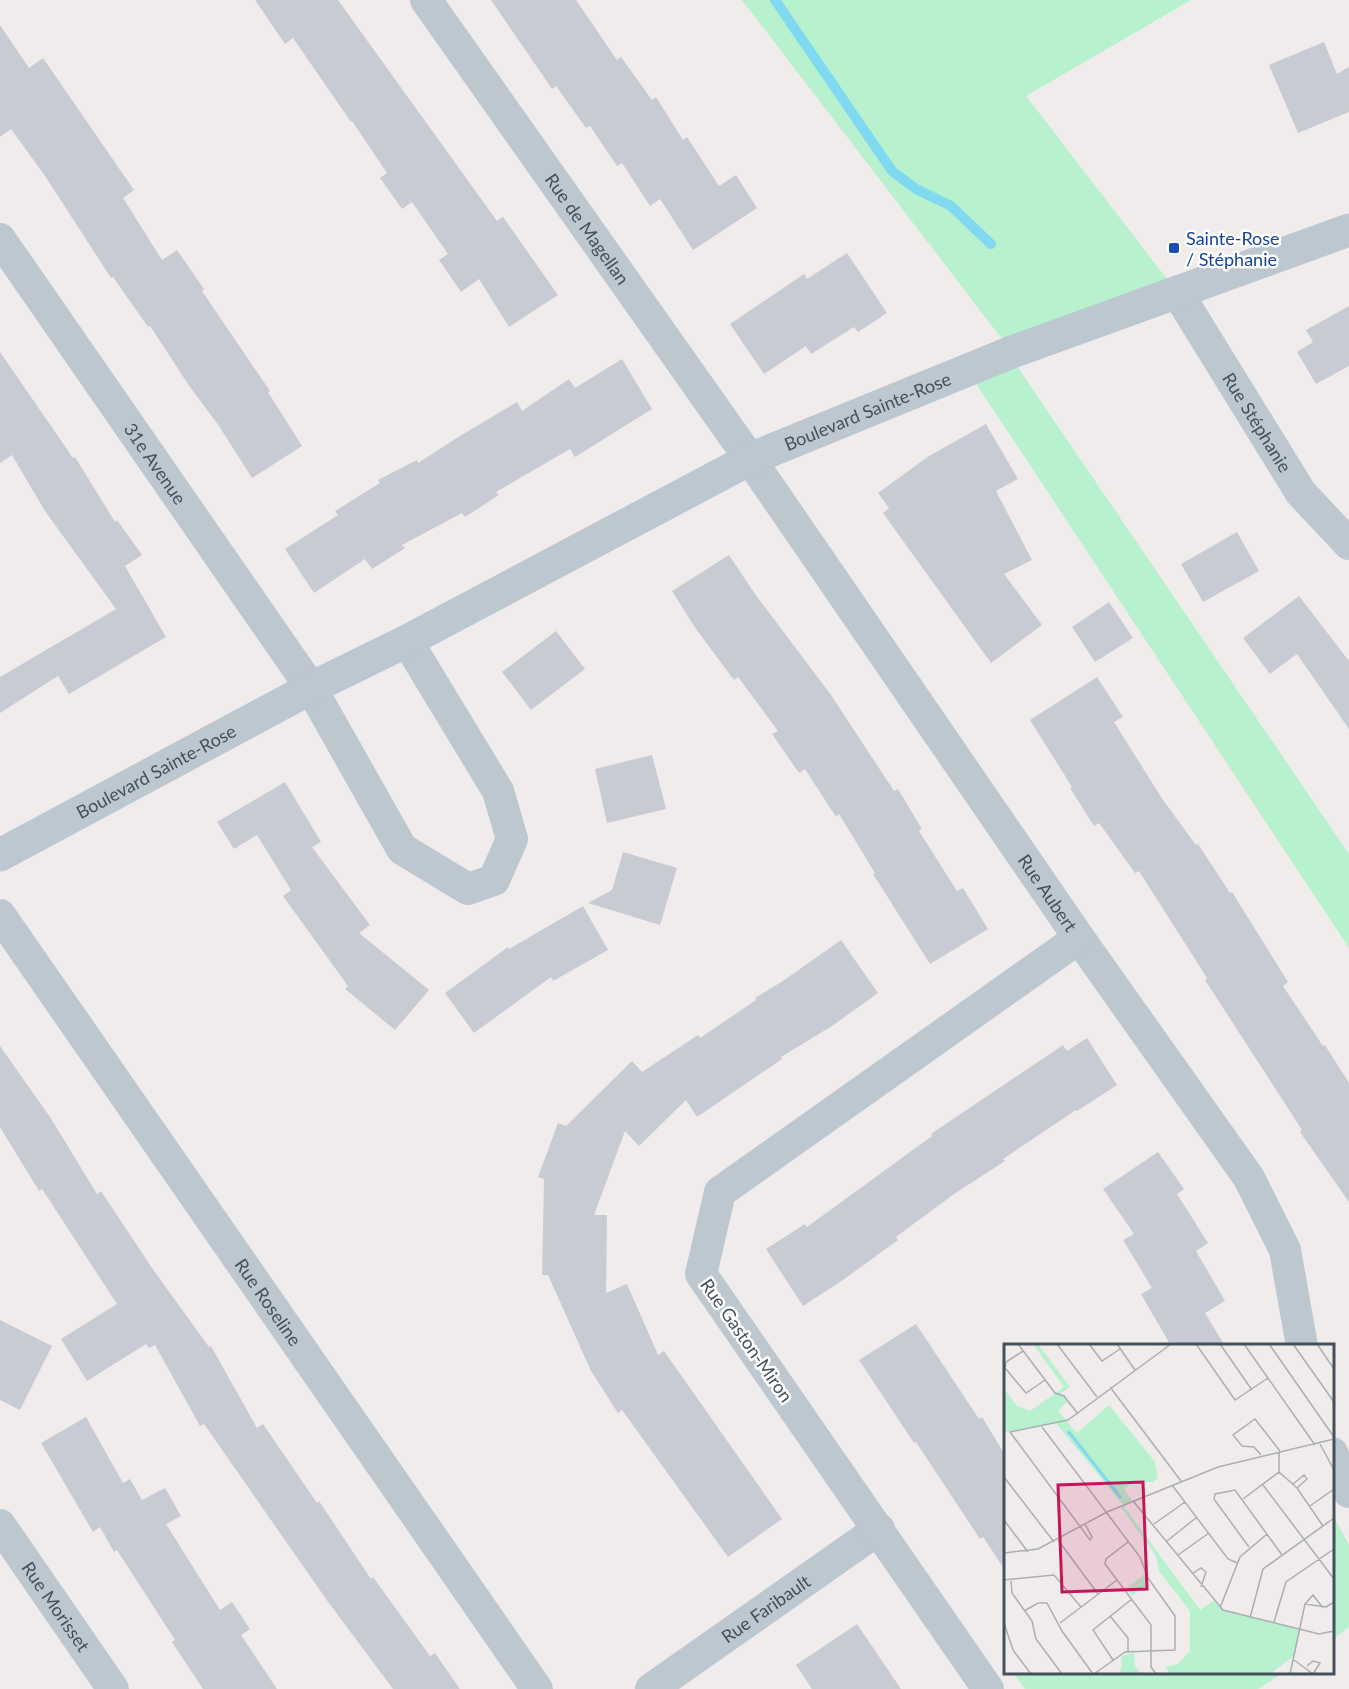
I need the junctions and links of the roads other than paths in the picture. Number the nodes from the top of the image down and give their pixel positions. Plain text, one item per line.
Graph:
1 (426, 0) edge
2 (1349, 230) edge
3 (0, 239) edge
4 (1177, 292) junction
5 (750, 459) junction
6 (1349, 544) edge
7 (407, 640) junction
8 (311, 688) junction
9 (0, 855) edge
10 (0, 915) edge
11 (1079, 938) junction
12 (1302, 1344) edge
13 (1334, 1458) edge
14 (1349, 1492) edge
15 (0, 1525) edge
16 (879, 1529) junction
17 (113, 1689) edge
18 (537, 1689) edge
19 (651, 1689) edge
20 (988, 1689) edge

1 - 5 street, Rue de Magellan
2 - 4 street, Boulevard Sainte-Rose
3 - 8 street, 31e Avenue
4 - 5 street, Boulevard Sainte-Rose
4 - 6 street, Rue Stéphanie
5 - 7 street, Boulevard Sainte-Rose
5 - 11 street, Rue Aubert
7 - 8 street, Boulevard Sainte-Rose
7 - 8 street
8 - 9 street, Boulevard Sainte-Rose
10 - 18 street, Rue Roseline
11 - 12 street, Rue Aubert
11 - 16 street, Rue Gaston-Miron
13 - 14 street
15 - 17 street, Rue Morisset
16 - 19 street, Rue Faribault
16 - 20 street, Rue Gaston-Miron

